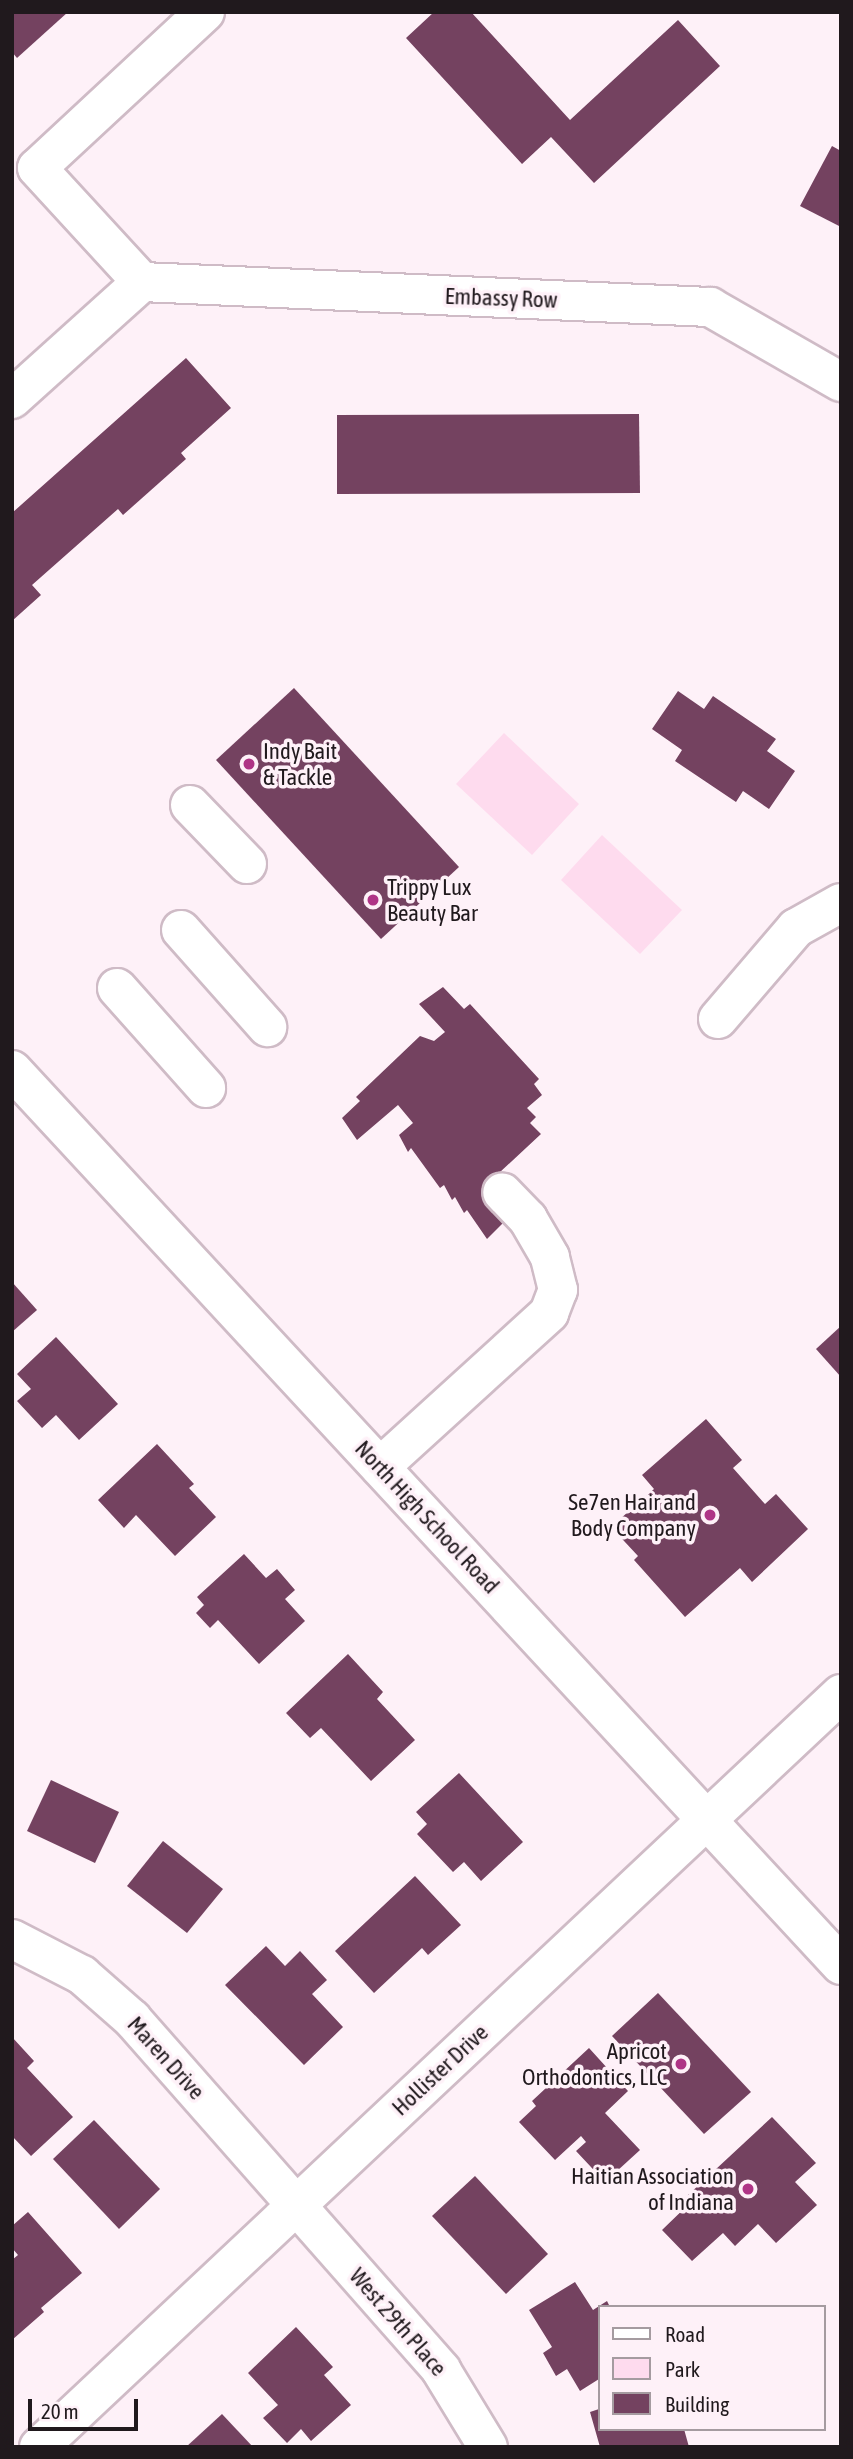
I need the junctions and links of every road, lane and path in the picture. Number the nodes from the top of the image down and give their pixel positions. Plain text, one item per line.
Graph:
1 (205, 12) edge
2 (142, 282) junction
3 (841, 382) edge
4 (12, 400) edge
5 (190, 804) dead end
6 (247, 864) dead end
7 (841, 903) edge
8 (180, 930) dead end
9 (117, 988) dead end
10 (718, 1019) dead end
11 (267, 1027) dead end
12 (12, 1070) edge
13 (206, 1088) dead end
14 (502, 1192) dead end
15 (380, 1468) junction
16 (841, 1694) edge
17 (706, 1819) junction
18 (12, 1939) edge
19 (841, 1965) edge
20 (296, 2206) junction
21 (40, 2447) edge
22 (488, 2447) edge

1 - 2 street
2 - 3 street, Embassy Row
2 - 4 street
5 - 6 street
7 - 10 street
8 - 11 street
9 - 13 street
12 - 15 street, North High School Road
14 - 15 street
15 - 17 street, North High School Road
16 - 17 street, Hollister Drive
17 - 19 street, North High School Road
17 - 20 street, Hollister Drive
18 - 20 street, Maren Drive
20 - 21 street, Hollister Drive
20 - 22 street, West 29th Place

